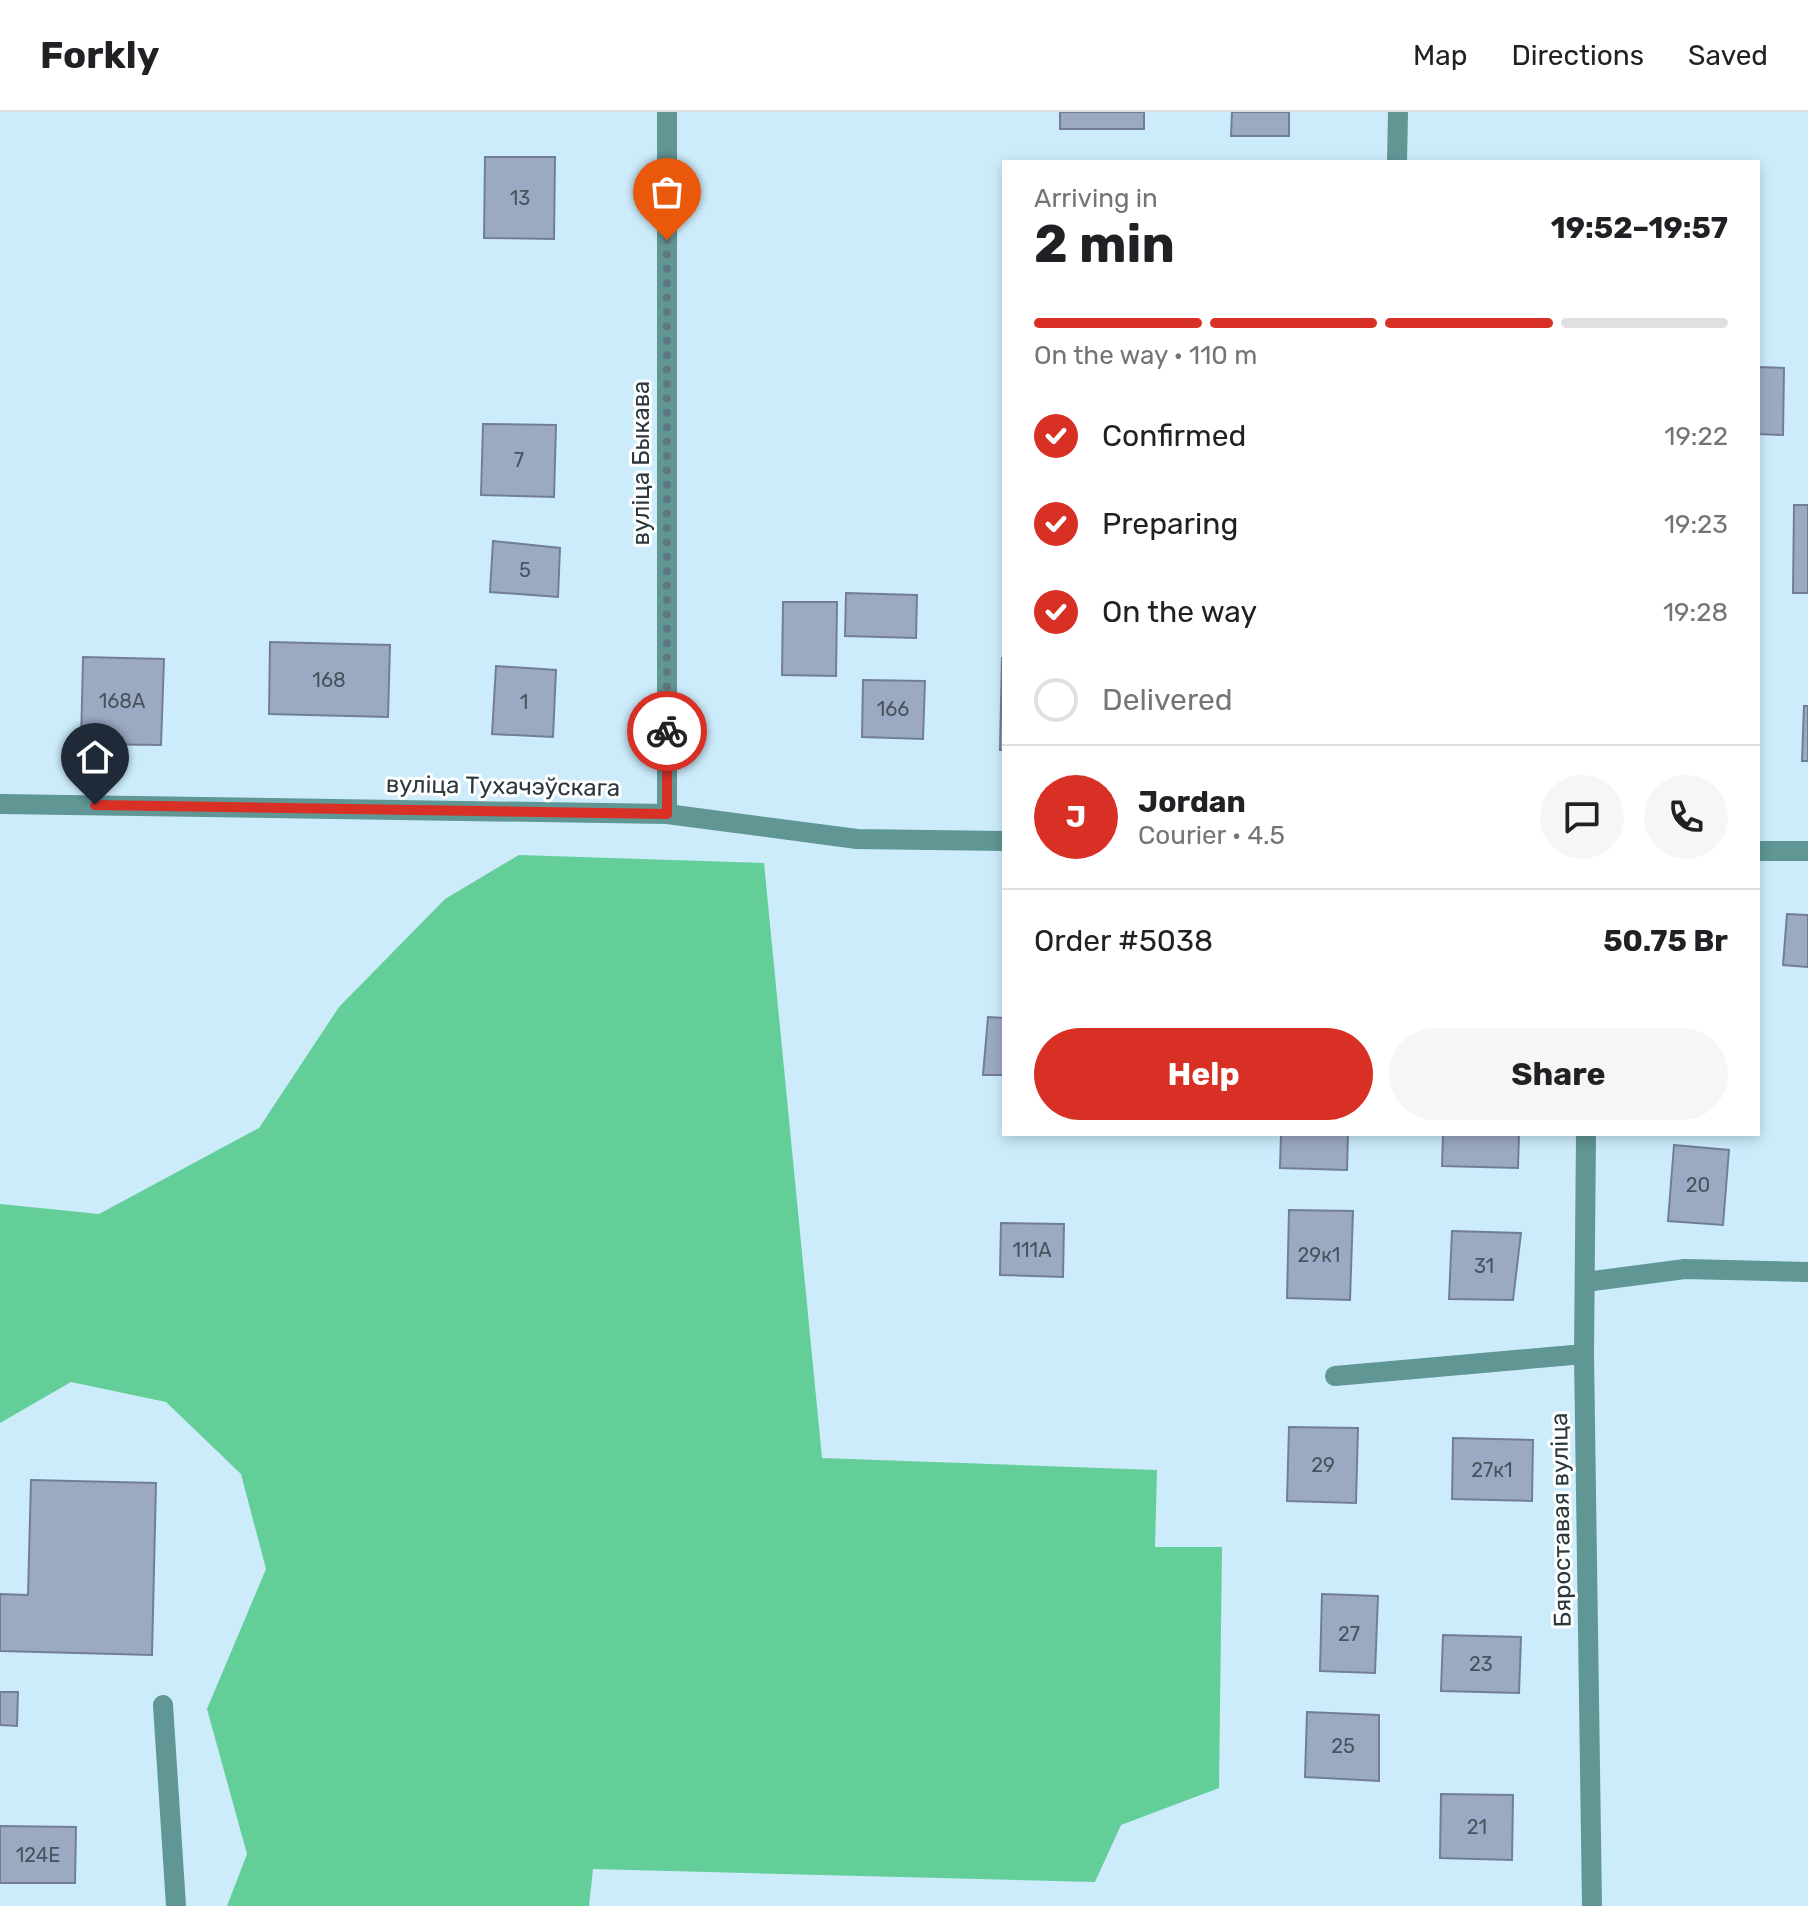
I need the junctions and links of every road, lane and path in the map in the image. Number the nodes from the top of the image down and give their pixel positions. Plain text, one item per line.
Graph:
1 (667, 112) edge
2 (1398, 112) edge
3 (1397, 160) edge
4 (0, 804) edge
5 (667, 814) junction
6 (1002, 841) edge
7 (1760, 851) edge
8 (1808, 851) edge
9 (1586, 1136) edge
10 (1808, 1272) edge
11 (1585, 1282) junction
12 (1584, 1354) junction
13 (1335, 1376) dead end
14 (163, 1705) dead end
15 (176, 1906) edge
16 (1592, 1906) edge

1 - 5 street, вуліца Быкава
2 - 3 street
4 - 5 street, вуліца Тухачэўскага
5 - 6 street, вуліца Тухачэўскага
7 - 8 street
9 - 11 street, Бяроставая вуліца
10 - 11 street
11 - 12 street, Бяроставая вуліца
12 - 13 street
12 - 16 street, Бяроставая вуліца
14 - 15 street

